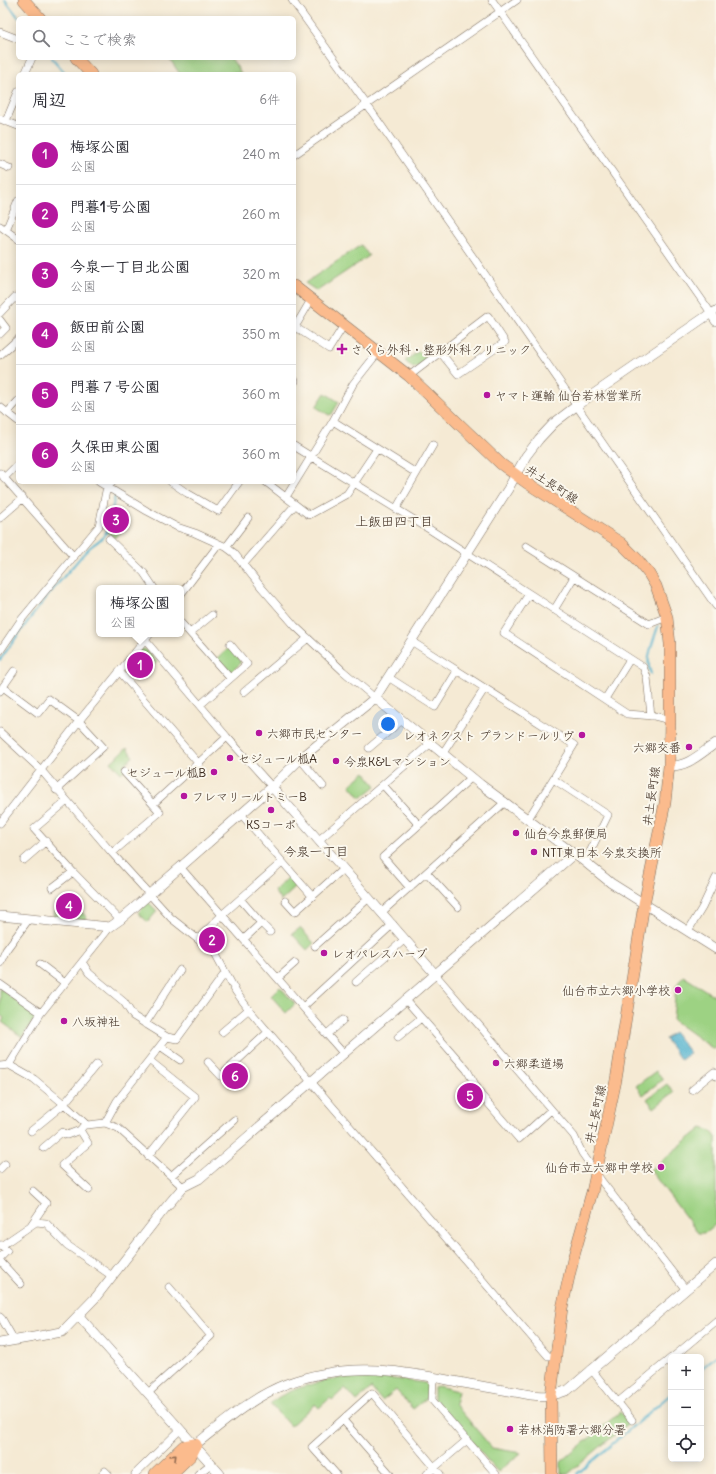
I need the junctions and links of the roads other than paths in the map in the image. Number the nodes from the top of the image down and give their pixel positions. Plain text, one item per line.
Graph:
1 (24, 0) edge
2 (292, 0) edge
3 (492, 0) edge
4 (517, 0) edge
5 (501, 12) junction
6 (38, 16) edge
7 (0, 32) edge
8 (16, 38) edge
9 (31, 60) edge
10 (78, 60) edge
11 (26, 72) edge
12 (89, 72) edge
13 (16, 96) edge
14 (367, 105) junction
15 (3, 120) edge
16 (16, 125) edge
17 (296, 154) edge
18 (0, 164) edge
19 (9, 168) dead end
20 (16, 205) edge
21 (3, 228) edge
22 (16, 238) edge
23 (296, 288) edge
24 (16, 298) edge
25 (311, 300) junction
26 (0, 313) edge
27 (714, 315) edge
28 (0, 320) edge
29 (296, 325) edge
30 (344, 325) junction
31 (296, 328) edge
32 (0, 334) edge
33 (16, 341) edge
34 (379, 351) junction
35 (440, 352) junction
36 (0, 355) edge
37 (409, 376) junction
38 (16, 403) edge
39 (576, 406) junction
40 (0, 407) edge
41 (7, 413) junction
42 (16, 420) edge
43 (333, 421) junction
44 (433, 446) dead end
45 (296, 447) edge
46 (377, 449) junction
47 (311, 457) junction
48 (16, 465) edge
49 (416, 474) junction
50 (2, 475) edge
51 (515, 476) junction
52 (296, 481) edge
53 (110, 484) edge
54 (175, 484) edge
55 (238, 484) edge
56 (269, 484) edge
57 (294, 484) edge
58 (355, 484) junction
59 (286, 497) junction
60 (23, 498) junction
61 (295, 505) junction
62 (396, 509) junction
63 (0, 518) edge
64 (248, 518) dead end
65 (109, 539) dead end
66 (223, 546) junction
67 (526, 546) dead end
68 (467, 554) junction
69 (74, 557) junction
70 (243, 565) junction
71 (574, 577) junction
72 (152, 585) edge
73 (184, 591) edge
74 (529, 594) junction
75 (716, 606) edge
76 (554, 610) junction
77 (212, 615) dead end
78 (667, 617) junction
79 (184, 626) edge
80 (190, 633) junction
81 (147, 637) edge
82 (308, 638) junction
83 (144, 640) junction
84 (411, 641) junction
85 (230, 644) dead end
86 (0, 650) edge
87 (630, 659) junction
88 (14, 671) dead end
89 (119, 671) junction
90 (457, 671) junction
91 (388, 677) junction
92 (230, 678) junction
93 (485, 688) junction
94 (1, 689) edge
95 (244, 692) dead end
96 (375, 698) junction
97 (604, 699) junction
98 (200, 705) junction
99 (651, 716) junction
100 (402, 720) junction
101 (670, 720) junction
102 (80, 721) junction
103 (0, 732) edge
104 (227, 738) junction
105 (431, 743) junction
106 (715, 747) edge
107 (369, 748) dead end
108 (443, 754) junction
109 (300, 760) junction
110 (199, 764) junction
111 (669, 766) junction
112 (41, 770) junction
113 (124, 772) dead end
114 (472, 777) junction
115 (553, 779) junction
116 (383, 785) junction
117 (323, 786) dead end
118 (272, 787) junction
119 (56, 790) junction
120 (67, 802) junction
121 (505, 802) junction
122 (153, 804) junction
123 (241, 814) junction
124 (528, 819) junction
125 (0, 823) edge
126 (419, 825) junction
127 (319, 840) junction
128 (46, 842) junction
129 (112, 853) junction
130 (574, 854) junction
131 (24, 860) dead end
132 (282, 862) junction
133 (585, 862) junction
134 (180, 867) junction
135 (344, 869) junction
136 (73, 872) junction
137 (427, 873) junction
138 (716, 878) edge
139 (52, 888) dead end
140 (410, 888) junction
141 (149, 894) junction
142 (312, 896) junction
143 (369, 898) junction
144 (240, 899) junction
145 (285, 900) dead end
146 (644, 904) junction
147 (458, 907) dead end
148 (382, 912) junction
149 (223, 914) junction
150 (0, 916) edge
151 (29, 919) junction
152 (120, 920) junction
153 (261, 923) junction
154 (393, 924) junction
155 (110, 927) junction
156 (688, 931) junction
157 (270, 932) dead end
158 (198, 939) junction
159 (244, 939) junction
160 (405, 939) junction
161 (315, 946) dead end
162 (716, 949) edge
163 (82, 962) junction
164 (0, 963) edge
165 (295, 963) dead end
166 (40, 964) dead end
167 (180, 970) dead end
168 (225, 973) junction
169 (435, 974) junction
170 (278, 978) junction
171 (356, 982) dead end
172 (65, 983) junction
173 (0, 984) edge
174 (406, 999) junction
175 (303, 1007) junction
176 (249, 1009) junction
177 (42, 1014) junction
178 (421, 1018) junction
179 (343, 1020) dead end
180 (145, 1024) junction
181 (222, 1032) dead end
182 (268, 1032) junction
183 (327, 1034) junction
184 (167, 1037) junction
185 (398, 1037) dead end
186 (160, 1046) junction
187 (343, 1054) junction
188 (149, 1060) junction
189 (180, 1060) dead end
190 (208, 1062) dead end
191 (97, 1064) dead end
192 (9, 1065) junction
193 (0, 1066) edge
194 (716, 1076) edge
195 (311, 1082) junction
196 (692, 1090) dead end
197 (64, 1104) junction
198 (551, 1110) junction
199 (234, 1120) dead end
200 (105, 1122) junction
201 (85, 1124) junction
202 (80, 1130) junction
203 (32, 1131) dead end
204 (43, 1148) dead end
205 (148, 1156) junction
206 (596, 1172) junction
207 (171, 1176) junction
208 (183, 1187) junction
209 (89, 1190) dead end
210 (33, 1192) dead end
211 (31, 1225) junction
212 (1, 1246) edge
213 (0, 1258) edge
214 (0, 1261) edge
215 (716, 1265) edge
216 (112, 1276) junction
217 (21, 1284) dead end
218 (169, 1287) dead end
219 (686, 1290) junction
220 (79, 1316) junction
221 (0, 1317) edge
222 (716, 1321) edge
223 (14, 1340) junction
224 (0, 1343) edge
225 (677, 1354) edge
226 (555, 1356) junction
227 (668, 1361) edge
228 (592, 1370) junction
229 (433, 1376) junction
230 (148, 1393) junction
231 (551, 1396) junction
232 (618, 1402) junction
233 (343, 1420) junction
234 (632, 1420) dead end
235 (180, 1430) junction
236 (467, 1440) junction
237 (195, 1445) junction
238 (211, 1464) junction
239 (435, 1467) junction
240 (102, 1474) edge
241 (108, 1474) edge
242 (135, 1474) edge
243 (156, 1474) edge
244 (170, 1474) edge
245 (198, 1474) edge
246 (220, 1474) edge
247 (336, 1474) edge
248 (390, 1474) edge
249 (427, 1474) edge
250 (440, 1474) edge
251 (496, 1474) edge
252 (552, 1474) edge

1 - 6 main road
2 - 14 street
3 - 5 street
4 - 5 street
5 - 14 street
5 - 27 street
7 - 8 street
9 - 11 street
10 - 12 main road
13 - 15 street
14 - 17 street
14 - 39 street
15 - 16 street
18 - 19 street
20 - 21 street
21 - 22 street
23 - 25 main road, 井土長町線
24 - 26 street
25 - 29 street
25 - 30 main road, 井土長町線
27 - 39 street
28 - 32 street
30 - 31 street
30 - 34 main road, 井土長町線
33 - 36 street
34 - 37 main road, 井土長町線
34 - 43 street
35 - 35 street
35 - 37 street
37 - 51 main road, 井土長町線
38 - 41 street
39 - 51 street
39 - 75 street
40 - 41 street
41 - 42 street
43 - 46 street
43 - 47 street
44 - 49 street
45 - 47 street
46 - 49 street
46 - 58 street
47 - 52 street
47 - 58 street
48 - 50 street
49 - 62 street
50 - 60 street
51 - 68 street
51 - 78 main road, 井土長町線
53 - 66 street
53 - 69 street
54 - 55 street
56 - 59 street
57 - 59 street
58 - 61 street
58 - 62 street
59 - 61 street
60 - 63 street
60 - 69 street
61 - 70 street
62 - 68 street
64 - 66 street
65 - 72 street
66 - 70 street
66 - 73 street
67 - 71 street
68 - 74 street
68 - 84 street
69 - 86 street
70 - 82 street
71 - 76 street
71 - 78 street
74 - 76 street
74 - 97 street
76 - 87 street
77 - 80 street
78 - 101 main road, 井土長町線
79 - 80 street
80 - 92 street
81 - 83 street
82 - 95 street
82 - 96 street
83 - 89 street
83 - 98 street
84 - 90 street
84 - 91 street
85 - 92 street
87 - 97 street
87 - 99 street
88 - 94 street
89 - 102 street
89 - 110 street
90 - 91 street
90 - 93 street
91 - 96 street
92 - 98 street
93 - 108 street
93 - 115 street
94 - 102 street
96 - 100 street
96 - 109 street
97 - 99 street
98 - 104 street
99 - 101 street
100 - 105 street
100 - 107 street
101 - 111 main road, 井土長町線
102 - 112 street
102 - 119 street
103 - 112 street
104 - 110 street
104 - 118 street
105 - 108 street
105 - 116 street
106 - 111 street
108 - 114 street
109 - 117 street
109 - 118 street
110 - 122 street
111 - 146 main road, 井土長町線
112 - 119 street
112 - 125 street
113 - 122 street
114 - 121 street
114 - 126 street
115 - 124 street
115 - 133 street
116 - 126 street
116 - 127 street
118 - 123 street
118 - 127 street
119 - 120 street
120 - 128 street
120 - 129 street
121 - 124 street
121 - 137 street
122 - 129 street
123 - 132 street
123 - 134 street
124 - 130 street
126 - 140 street
127 - 135 street
128 - 131 street
128 - 136 street
129 - 141 street
130 - 133 street
130 - 169 street
132 - 142 street
132 - 144 street
133 - 146 street
134 - 141 street
134 - 149 street
135 - 142 street
135 - 143 street
136 - 139 street
136 - 152 street
137 - 140 street
137 - 147 street
138 - 156 street
140 - 148 street
141 - 152 street
141 - 158 street
142 - 145 street
143 - 148 street
143 - 161 street
144 - 149 street
144 - 153 street
146 - 156 street
146 - 206 main road, 井土長町線
148 - 154 street
149 - 158 street
149 - 159 street
150 - 151 street
151 - 155 street
151 - 164 street
152 - 155 street
153 - 157 street
153 - 159 street
154 - 160 street
154 - 175 street
155 - 163 street
156 - 162 street
158 - 168 street
159 - 170 street
160 - 169 street
160 - 171 street
163 - 172 street
163 - 180 street
165 - 170 street
166 - 172 street
167 - 180 street
168 - 176 street
168 - 184 street
169 - 174 street
169 - 198 street
170 - 175 street
172 - 177 street
173 - 177 street
174 - 178 street
174 - 187 street
175 - 183 street
176 - 181 street
176 - 182 street
177 - 192 street
178 - 185 street
178 - 198 street
179 - 183 street
180 - 184 street
182 - 190 street
182 - 195 street
183 - 187 street
184 - 186 street
186 - 188 street
186 - 189 street
187 - 195 street
188 - 200 street
188 - 205 street
191 - 197 street
192 - 193 street
192 - 197 street
194 - 196 street
195 - 208 street
195 - 226 street
197 - 201 street
197 - 203 street
198 - 206 street
199 - 207 street
200 - 201 street
200 - 205 street
201 - 202 street
202 - 204 street
202 - 209 street
205 - 207 street
206 - 219 street
206 - 226 main road, 井土長町線
207 - 208 street
208 - 216 street
210 - 211 street
211 - 212 street
211 - 216 street
212 - 213 street
214 - 217 street
215 - 219 street
216 - 220 street
218 - 230 street
219 - 228 street
220 - 223 street
220 - 230 street
221 - 223 street
222 - 225 street
223 - 224 street
226 - 231 main road, 井土長町線
227 - 232 street
228 - 231 street
228 - 232 street
229 - 231 street
229 - 236 street
229 - 237 street
230 - 235 street
231 - 252 main road, 井土長町線
232 - 234 street
233 - 239 street
233 - 247 street
233 - 248 street
235 - 237 street
235 - 242 street
236 - 239 street
236 - 251 street
237 - 238 street
243 -> 237 highway
237 - 244 highway
238 - 245 street
238 - 246 street
239 - 249 street
239 - 250 street
240 - 241 street

